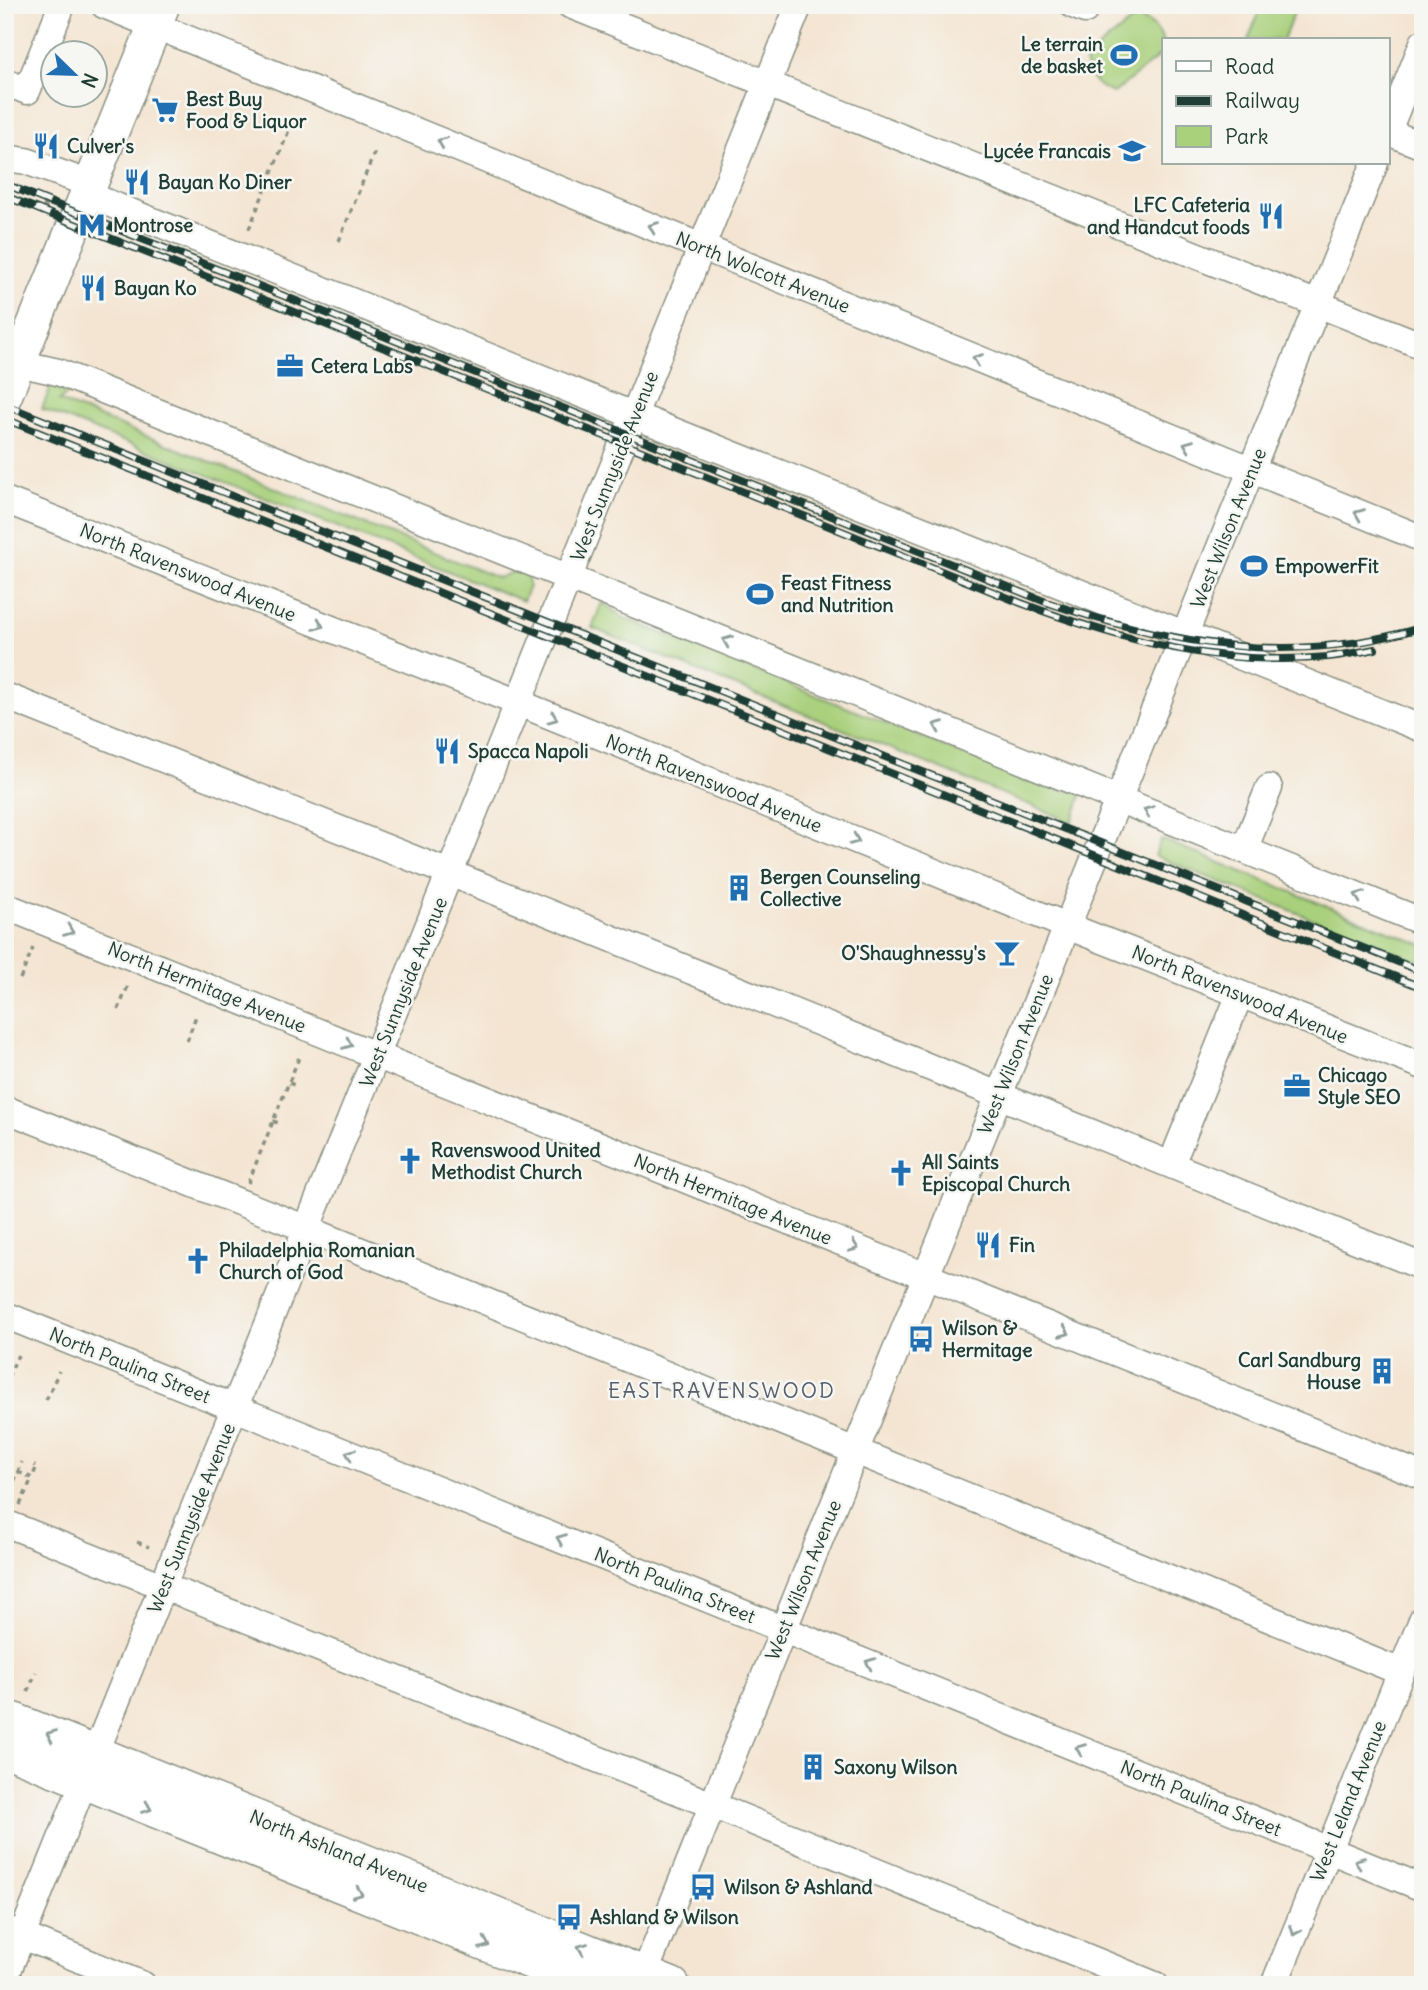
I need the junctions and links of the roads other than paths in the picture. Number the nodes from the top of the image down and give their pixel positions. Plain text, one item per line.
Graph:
1 (62, 5) edge
2 (104, 5) edge
3 (570, 5) edge
4 (799, 5) edge
5 (159, 15) edge
6 (1423, 43) edge
7 (5, 82) edge
8 (768, 85) junction
9 (1390, 126) edge
10 (1390, 132) edge
11 (1423, 146) edge
12 (5, 158) edge
13 (1375, 164) edge
14 (88, 189) junction
15 (702, 248) junction
16 (1318, 304) junction
17 (1423, 346) edge
18 (12, 363) edge
19 (5, 396) edge
20 (634, 416) junction
21 (1251, 471) junction
22 (5, 500) edge
23 (1423, 539) edge
24 (570, 578) junction
25 (1185, 635) junction
26 (5, 696) edge
27 (519, 703) junction
28 (1423, 729) edge
29 (1269, 788) dead end
30 (1118, 799) junction
31 (1244, 850) junction
32 (450, 873) junction
33 (5, 906) edge
34 (1423, 922) edge
35 (1067, 926) junction
36 (1240, 994) junction
37 (377, 1055) junction
38 (1423, 1066) edge
39 (999, 1095) junction
40 (5, 1109) edge
41 (1177, 1150) dead end
42 (307, 1229) junction
43 (1423, 1267) edge
44 (926, 1276) junction
45 (5, 1315) edge
46 (235, 1408) junction
47 (855, 1451) junction
48 (1423, 1476) edge
49 (9, 1524) edge
50 (164, 1586) junction
51 (1423, 1618) edge
52 (784, 1629) junction
53 (1410, 1663) edge
54 (5, 1716) edge
55 (5, 1750) edge
56 (90, 1768) junction
57 (713, 1805) junction
58 (1328, 1850) junction
59 (1423, 1888) edge
60 (14, 1932) edge
61 (5, 1978) edge
62 (653, 1981) edge
63 (143, 1985) edge
64 (587, 1985) edge
65 (1155, 1985) edge
66 (1274, 1985) edge

1 - 7 street
2 - 5 street, North Wolcott Avenue
3 - 8 street
4 - 8 street, West Sunnyside Avenue
5 - 14 main road
15 -> 5 street, North Wolcott Avenue
6 - 9 street
8 - 15 street, West Sunnyside Avenue
8 - 16 street
10 - 11 street
12 - 14 street
13 - 16 street, West Wilson Avenue
14 - 18 main road
14 - 20 street
15 - 20 street, West Sunnyside Avenue
21 -> 15 street, North Wolcott Avenue
16 - 17 street
16 - 21 street, West Wilson Avenue
18 - 19 main road
18 - 24 street
20 - 24 street, West Sunnyside Avenue
20 - 25 street
23 -> 21 street, North Wolcott Avenue
21 - 25 street, West Wilson Avenue
22 -> 27 street, North Ravenswood Avenue
24 - 27 street, West Sunnyside Avenue
30 -> 24 street
25 - 28 street
25 - 30 street, West Wilson Avenue
26 - 32 street
27 - 32 street, West Sunnyside Avenue
27 -> 35 street, North Ravenswood Avenue
29 - 31 street
31 -> 30 street
30 - 35 street, West Wilson Avenue
34 -> 31 street
32 - 37 street, West Sunnyside Avenue
32 - 39 street
33 -> 37 street, North Hermitage Avenue
35 - 36 street, North Ravenswood Avenue
35 - 39 street, West Wilson Avenue
36 - 38 street, North Ravenswood Avenue
36 - 41 street
37 - 42 street, West Sunnyside Avenue
37 -> 44 street, North Hermitage Avenue
39 - 43 street
39 - 44 street, West Wilson Avenue
40 - 42 street
42 - 46 street, West Sunnyside Avenue
42 - 47 street
44 - 47 street, West Wilson Avenue
44 -> 48 street, North Hermitage Avenue
45 - 46 street, North Paulina Street
46 - 50 street, West Sunnyside Avenue
52 -> 46 street, North Paulina Street
47 - 52 street, West Wilson Avenue
47 - 53 street
49 - 50 street
50 - 56 street, West Sunnyside Avenue
50 - 57 street
51 - 53 street, West Leland Avenue
52 - 57 street, West Wilson Avenue
58 -> 52 street, North Paulina Street
53 - 58 street, West Leland Avenue
56 -> 54 main road, North Ashland Avenue
55 - 56 main road, North Ashland Avenue
56 - 60 street, West Sunnyside Avenue
62 -> 56 main road, North Ashland Avenue
56 -> 64 main road, North Ashland Avenue
57 - 62 street, West Wilson Avenue
57 - 65 street
59 -> 58 street, North Paulina Street
58 -> 66 street, West Leland Avenue
60 - 61 street, West Sunnyside Avenue
60 - 63 street

